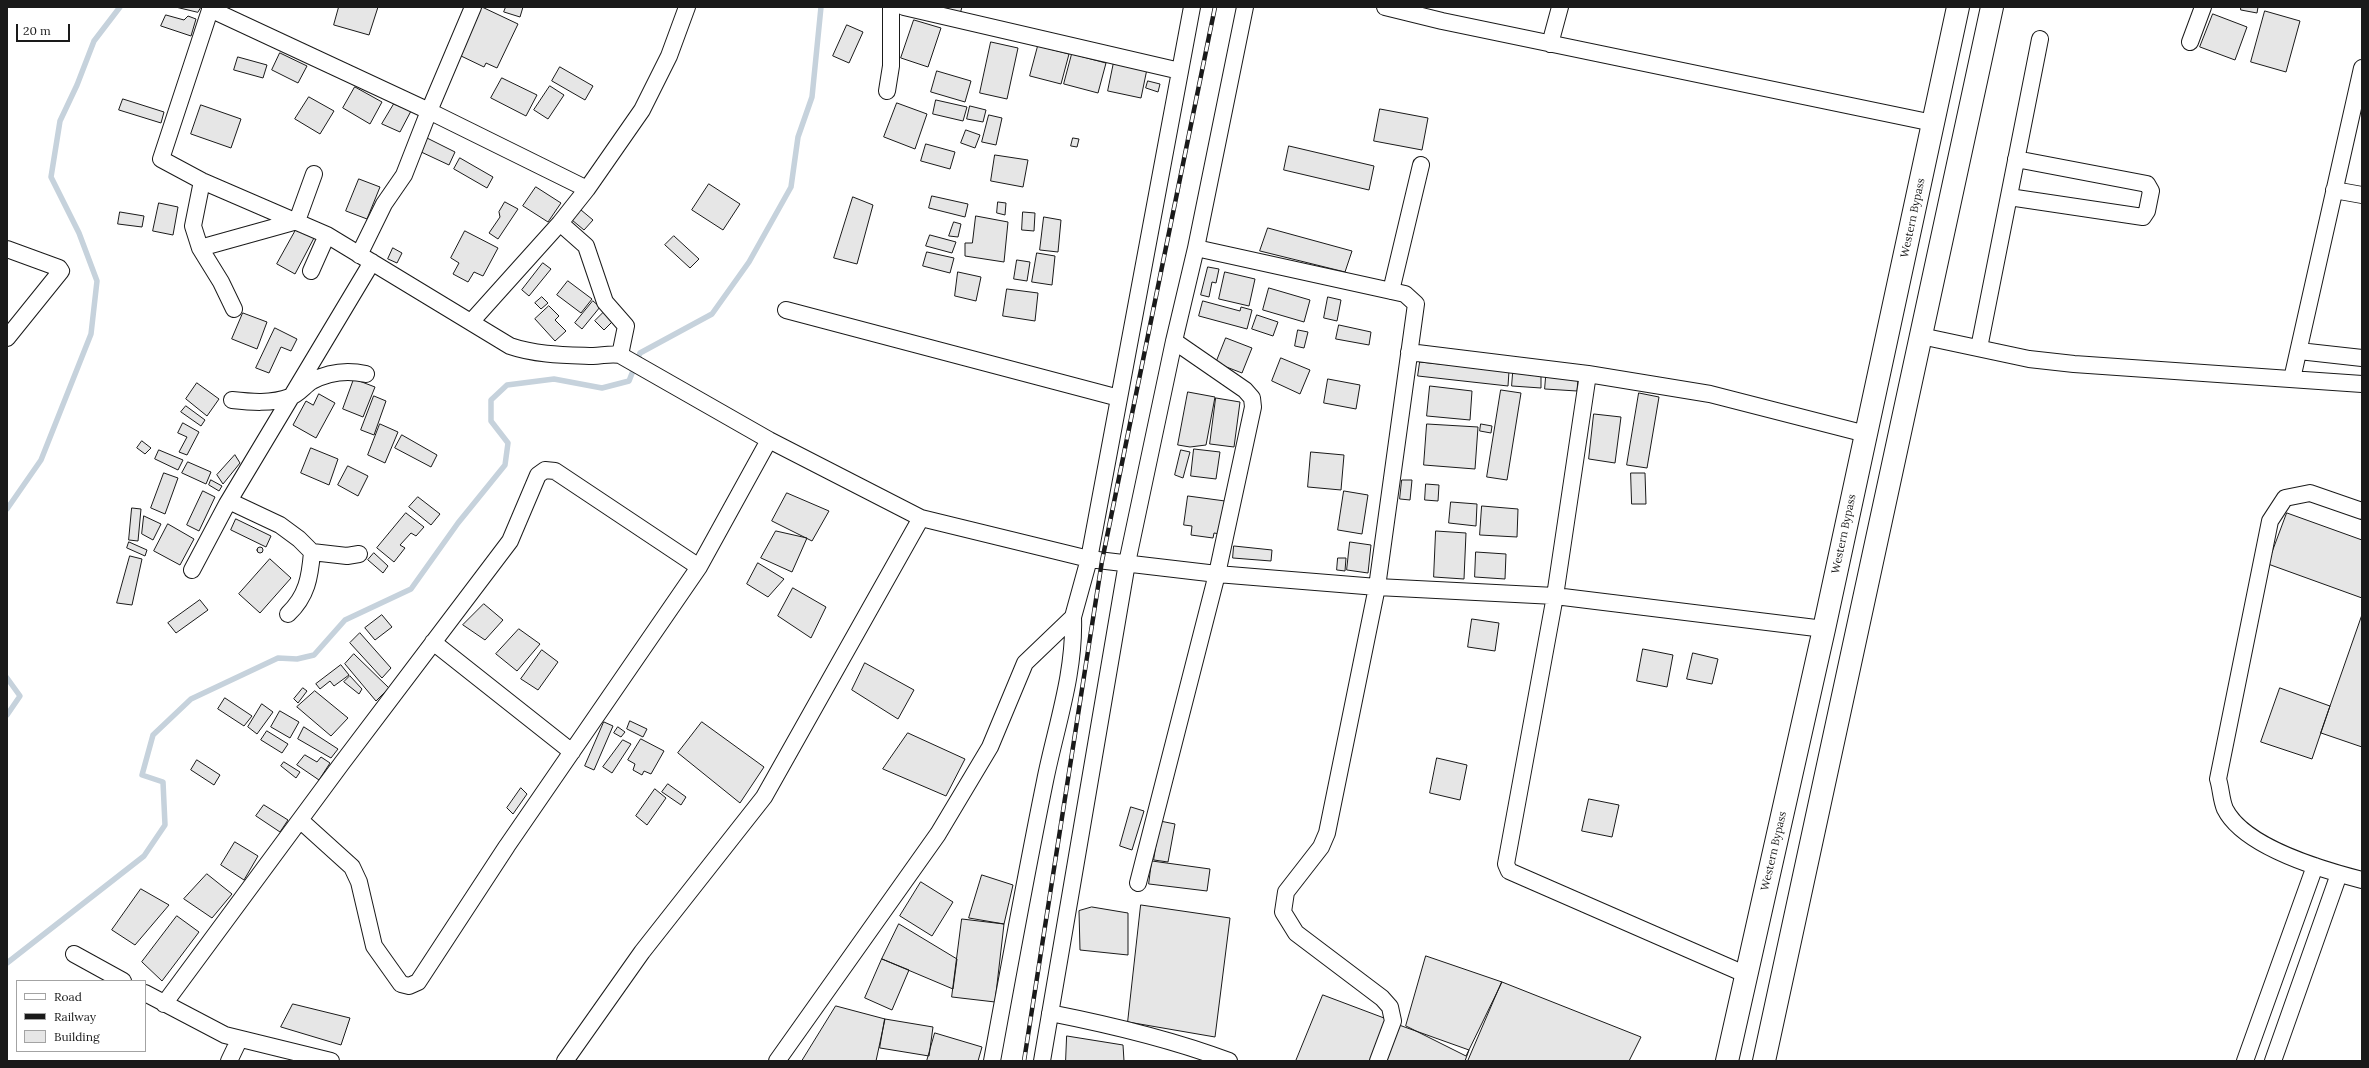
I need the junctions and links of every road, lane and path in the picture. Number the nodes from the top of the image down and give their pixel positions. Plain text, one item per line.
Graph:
1 (473, 7) edge
2 (687, 7) edge
3 (891, 7) edge
4 (904, 7) edge
5 (1192, 7) edge
6 (1246, 7) edge
7 (1385, 7) edge
8 (1560, 7) edge
9 (1958, 7) edge
10 (1992, 7) edge
11 (2203, 7) edge
12 (210, 8) edge
13 (2040, 39) dead end
14 (2190, 42) dead end
15 (1550, 44) junction
16 (2362, 68) edge
17 (1180, 71) junction
18 (887, 91) dead end
19 (428, 111) junction
20 (1933, 122) junction
21 (2016, 159) junction
22 (1421, 165) dead end
23 (314, 174) dead end
24 (202, 181) junction
25 (587, 190) junction
26 (2334, 190) junction
27 (2362, 195) edge
28 (2009, 197) junction
29 (297, 221) junction
30 (560, 223) junction
31 (327, 235) junction
32 (200, 248) junction
33 (1196, 248) junction
34 (7, 249) edge
35 (365, 258) junction
36 (311, 271) dead end
37 (1391, 291) junction
38 (234, 309) dead end
39 (786, 310) dead end
40 (471, 322) junction
41 (1921, 336) junction
42 (7, 338) edge
43 (1174, 341) junction
44 (1979, 348) junction
45 (2299, 351) junction
46 (1409, 352) junction
47 (620, 355) junction
48 (2362, 358) edge
49 (366, 374) dead end
50 (1588, 374) junction
51 (2292, 379) junction
52 (2362, 384) edge
53 (291, 397) junction
54 (1119, 398) junction
55 (232, 400) dead end
56 (1866, 434) junction
57 (769, 440) junction
58 (229, 501) junction
59 (2362, 511) edge
60 (921, 518) junction
61 (312, 552) junction
62 (359, 554) dead end
63 (1089, 559) junction
64 (1127, 563) junction
65 (699, 568) junction
66 (192, 570) dead end
67 (1218, 574) junction
68 (1377, 587) junction
69 (1555, 596) junction
70 (288, 614) dead end
71 (1073, 617) junction
72 (1824, 629) junction
73 (434, 642) junction
74 (572, 752) junction
75 (300, 820) junction
76 (2314, 866) junction
77 (2339, 874) junction
78 (2362, 880) edge
79 (1138, 883) dead end
80 (74, 954) dead end
81 (1747, 975) junction
82 (121, 980) edge
83 (146, 994) edge
84 (164, 1004) junction
85 (1050, 1013) junction
86 (239, 1040) junction
87 (229, 1061) edge
88 (331, 1061) edge
89 (565, 1061) edge
90 (777, 1061) edge
91 (992, 1061) edge
92 (1042, 1061) edge
93 (1230, 1061) edge
94 (1378, 1061) edge
95 (1728, 1061) edge
96 (1764, 1061) edge
97 (2245, 1061) edge
98 (2272, 1061) edge

1 - 19 street
2 - 25 street
3 - 18 street
4 - 17 street
5 - 17 street
6 - 33 street
7 - 15 street
8 - 15 street
9 - 20 main road, Western Bypass
10 - 41 main road
11 - 14 street
12 - 19 street
12 - 24 street
13 - 21 street
15 - 20 street
16 - 26 street
17 - 54 street
19 - 25 street
19 - 35 street
20 - 56 main road, Western Bypass
21 - 28 street
21 - 28 street
22 - 37 street
23 - 29 street
24 - 29 street
24 - 32 street
25 - 30 street
26 - 27 street
26 - 45 street
28 - 44 street
29 - 31 street
29 - 32 street
30 - 40 street
30 - 47 street
31 - 35 street
31 - 36 street
32 - 38 street
33 - 37 street
33 - 43 street
34 - 42 street
35 - 40 street
35 - 53 street
37 - 46 street
39 - 54 street
40 - 47 street
41 - 44 street
41 - 96 main road
43 - 64 street
43 - 67 street
44 - 51 street
45 - 48 street
45 - 51 street
46 - 50 street
46 - 68 street
47 - 57 street
49 - 53 street
50 - 56 street
50 - 69 street
51 - 52 street
53 - 55 street
53 - 58 street
54 - 63 street
56 - 72 main road, Western Bypass
57 - 60 street
57 - 65 street
58 - 61 street
58 - 66 street
59 - 76 street
60 - 63 street
60 - 89 street
61 - 62 street
61 - 70 street
63 - 64 street
63 - 71 street
64 - 67 street
64 - 85 street
65 - 73 street
65 - 74 street
67 - 68 street
67 - 79 street
68 - 69 street
68 - 94 street
69 - 72 street
69 - 81 street
71 - 90 street
71 - 91 street
72 - 81 main road, Western Bypass
73 - 74 street
73 - 75 street
74 - 75 street
75 - 84 street
76 - 77 street
76 - 97 street
77 - 78 street
77 - 98 street
80 - 82 street
81 - 95 main road, Western Bypass
83 - 84 street
84 - 86 street
85 - 92 street
85 - 93 street
86 - 87 street
86 - 88 street

